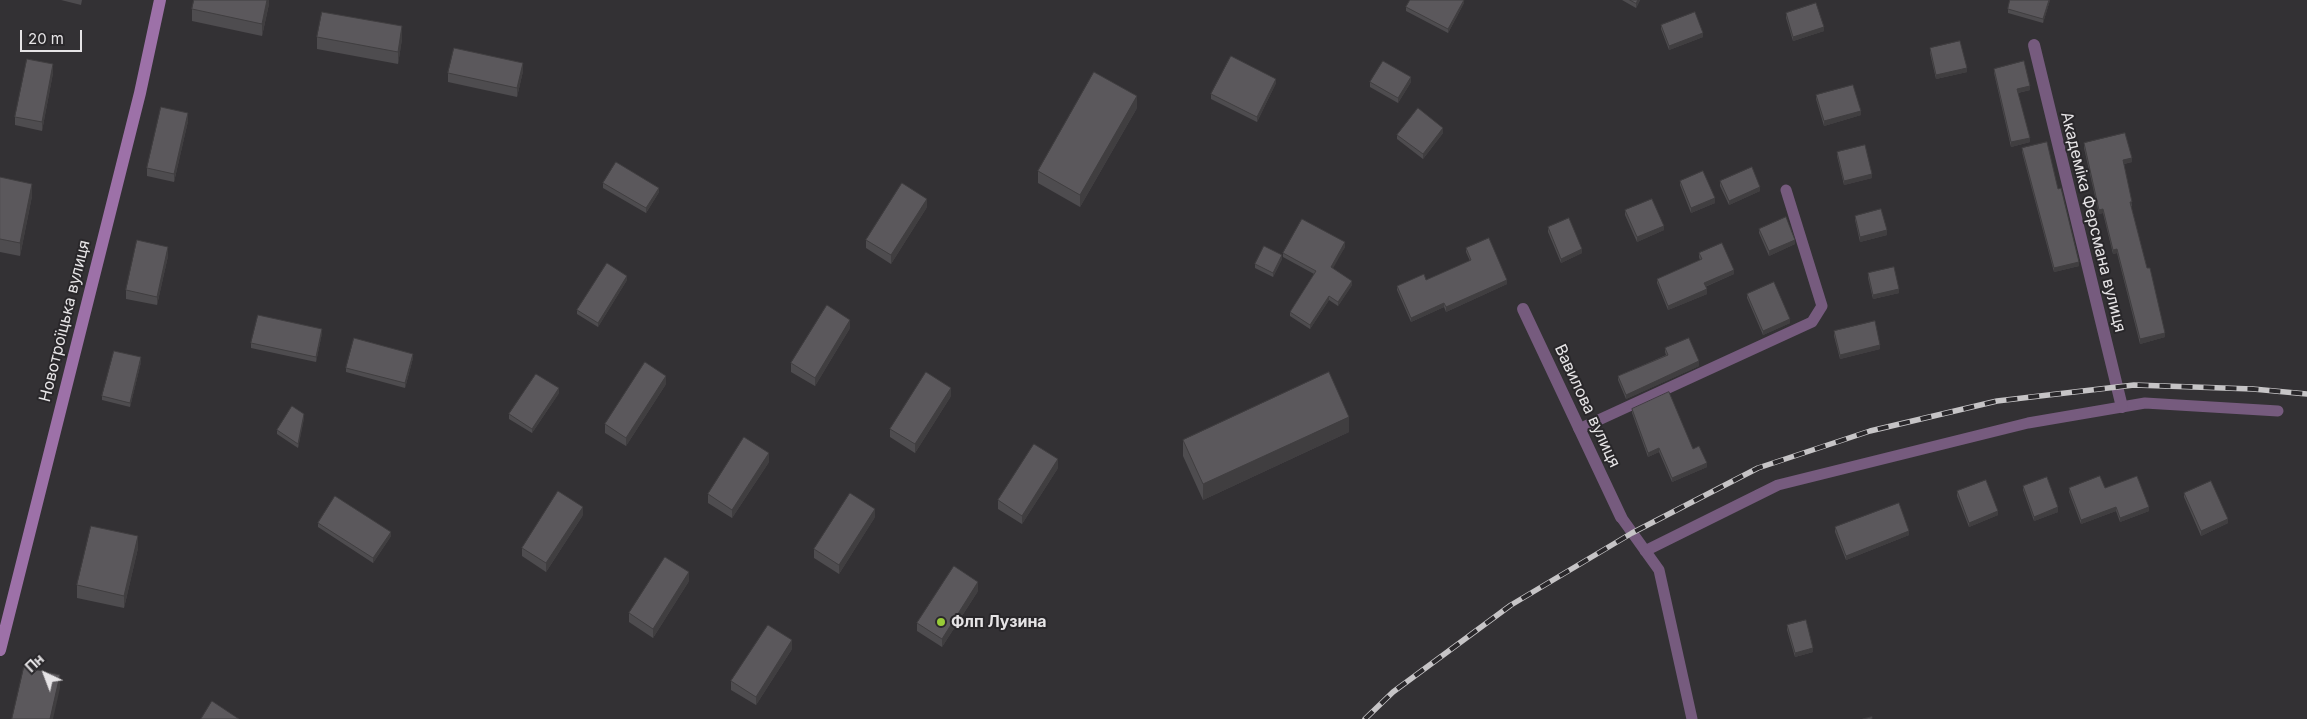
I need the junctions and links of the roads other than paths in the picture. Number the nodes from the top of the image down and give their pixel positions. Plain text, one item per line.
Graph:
1 (160, 0) edge
2 (2034, 45) dead end
3 (1786, 190) dead end
4 (1523, 309) dead end
5 (2122, 407) junction
6 (2278, 411) dead end
7 (1579, 429) junction
8 (1621, 517) joint
9 (1645, 551) junction
10 (0, 650) edge
11 (1692, 719) edge

1 - 10 main road, Новотроїцька вулиця
2 - 5 street, Академіка Ферсмана вулиця
3 - 7 lane
4 - 7 street, Вавилова вулиця
5 - 6 lane
5 - 9 lane
7 - 8 street, Вавилова вулиця
8 - 9 lane
9 - 11 lane

